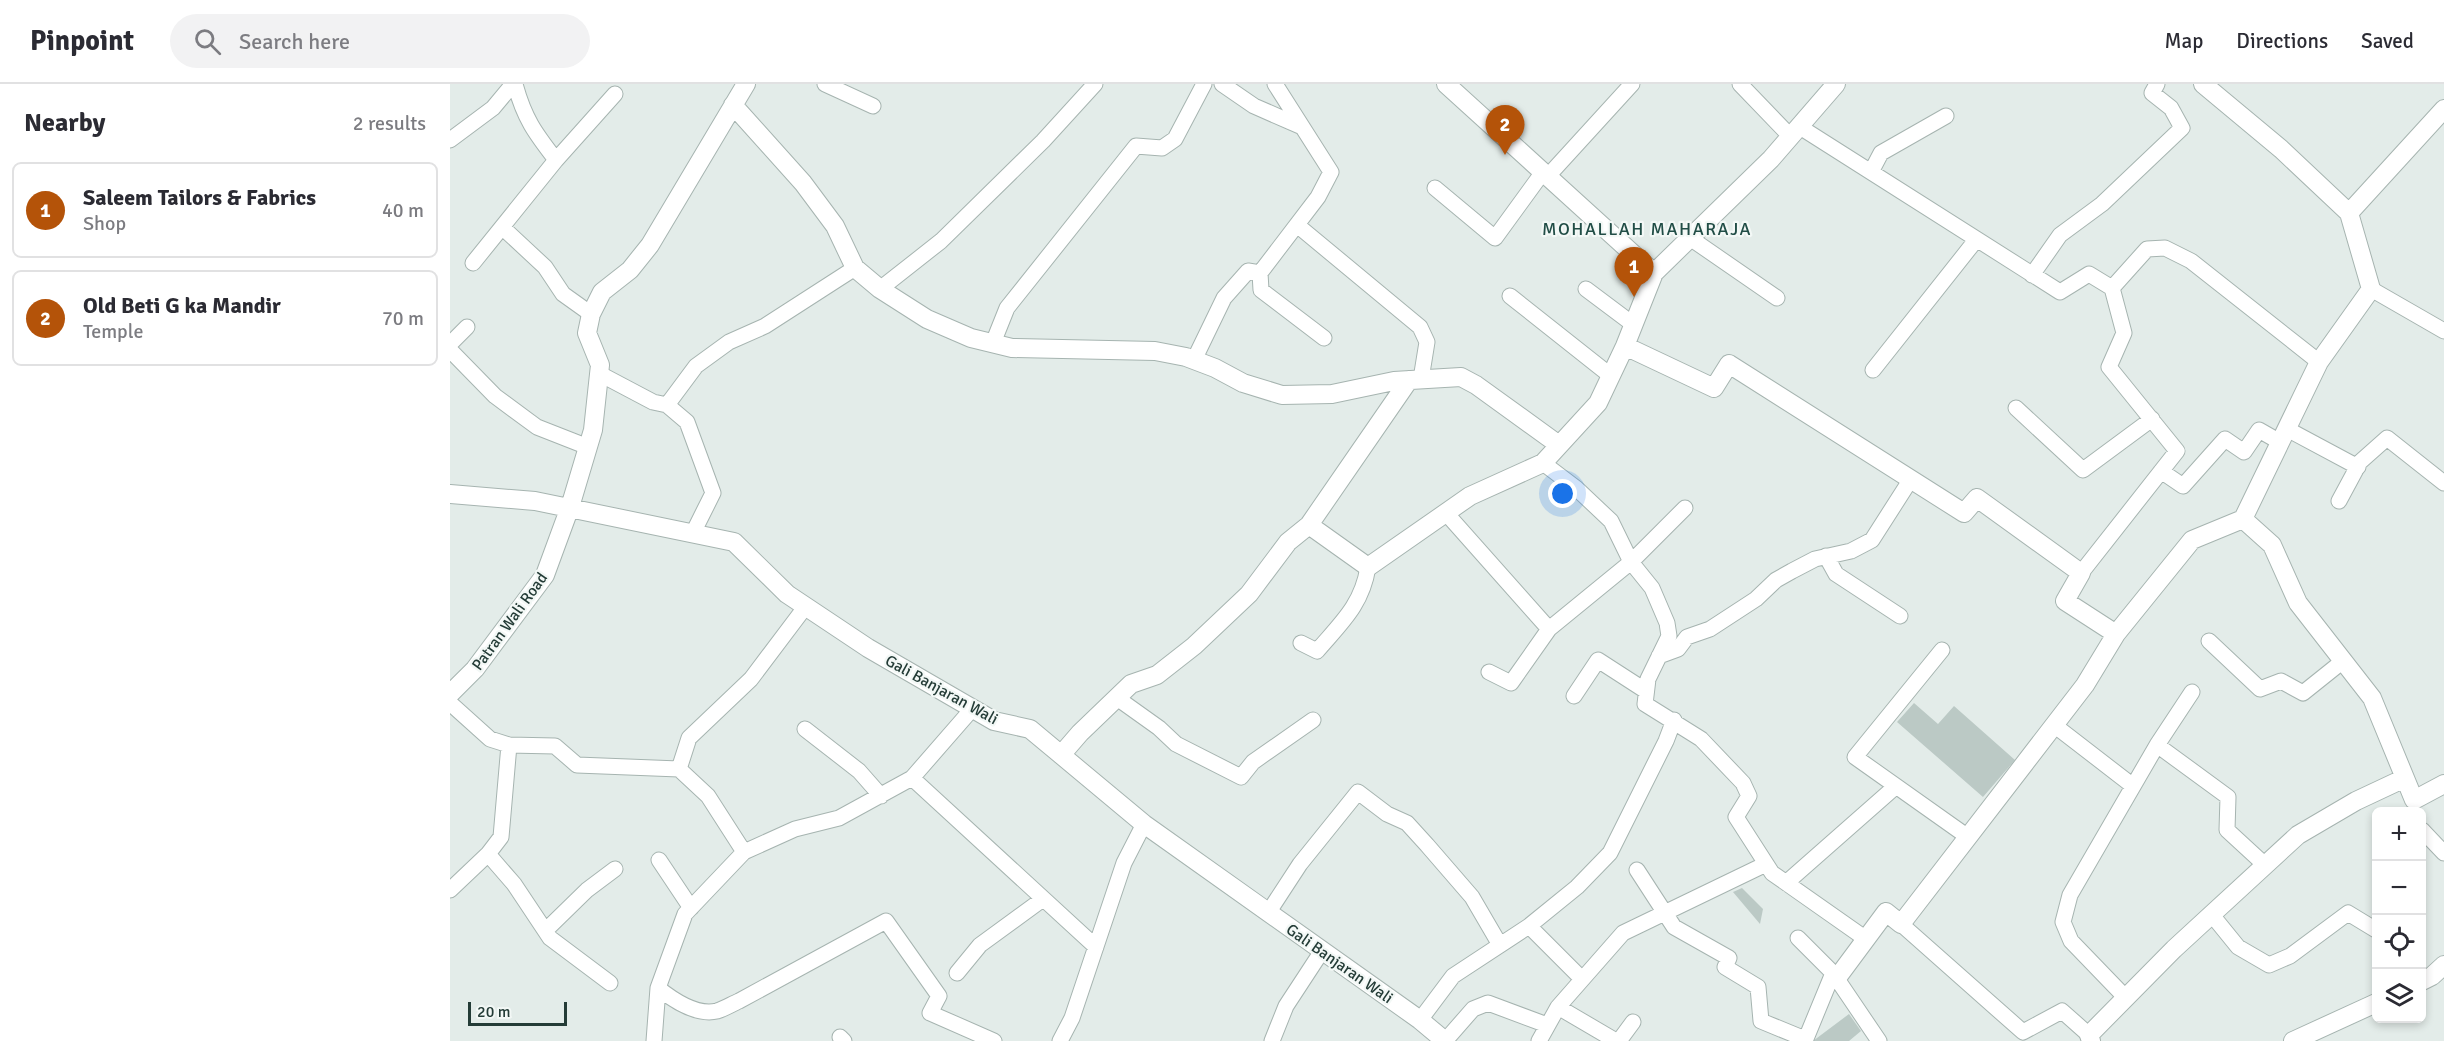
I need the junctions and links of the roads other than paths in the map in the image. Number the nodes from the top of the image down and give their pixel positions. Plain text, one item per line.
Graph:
1 (514, 84) edge
2 (746, 84) edge
3 (825, 84) edge
4 (1095, 84) edge
5 (1204, 84) edge
6 (1222, 84) edge
7 (1275, 84) edge
8 (1446, 84) edge
9 (1632, 84) edge
10 (1740, 84) edge
11 (1836, 84) edge
12 (2156, 84) edge
13 (2203, 84) edge
14 (615, 94) dead end
15 (733, 105) junction
16 (873, 106) dead end
17 (2444, 109) edge
18 (1946, 116) dead end
19 (1302, 127) junction
20 (1795, 131) junction
21 (450, 140) edge
22 (556, 160) junction
23 (1871, 172) junction
24 (1545, 174) junction
25 (1435, 188) dead end
26 (2349, 213) junction
27 (1297, 225) junction
28 (502, 227) junction
29 (1690, 238) junction
30 (1976, 240) junction
31 (473, 263) dead end
32 (855, 268) junction
33 (1260, 273) junction
34 (1654, 273) junction
35 (2032, 275) junction
36 (2112, 288) junction
37 (880, 289) junction
38 (1586, 289) dead end
39 (2372, 289) junction
40 (1510, 296) dead end
41 (1777, 298) dead end
42 (591, 314) junction
43 (1634, 325) junction
44 (468, 327) dead end
45 (2444, 331) edge
46 (1324, 338) dead end
47 (993, 343) junction
48 (450, 344) edge
49 (1625, 346) junction
50 (450, 350) edge
51 (1194, 360) junction
52 (2319, 362) junction
53 (1873, 370) dead end
54 (600, 374) junction
55 (1611, 376) junction
56 (1415, 380) junction
57 (667, 405) junction
58 (2016, 408) dead end
59 (2152, 419) junction
60 (2283, 435) junction
61 (1559, 445) junction
62 (588, 447) junction
63 (1543, 463) junction
64 (2358, 467) junction
65 (2161, 471) junction
66 (1911, 479) junction
67 (2444, 483) edge
68 (450, 494) edge
69 (2339, 501) dead end
70 (570, 507) junction
71 (1685, 508) dead end
72 (1446, 513) junction
73 (2242, 519) junction
74 (1309, 525) junction
75 (693, 533) junction
76 (1826, 556) junction
77 (1631, 562) junction
78 (1368, 567) junction
79 (2081, 573) junction
80 (806, 606) junction
81 (1900, 616) dead end
82 (1549, 629) junction
83 (2116, 634) junction
84 (2210, 641) dead end
85 (1301, 643) dead end
86 (1942, 650) dead end
87 (1659, 656) junction
88 (2343, 661) junction
89 (1489, 672) dead end
90 (1646, 692) junction
91 (2192, 692) dead end
92 (450, 694) edge
93 (1575, 696) dead end
94 (1117, 698) junction
95 (450, 703) edge
96 (973, 708) junction
97 (1313, 720) dead end
98 (1674, 720) junction
99 (2054, 725) junction
100 (805, 729) dead end
101 (509, 744) junction
102 (2157, 745) junction
103 (1061, 755) junction
104 (679, 769) junction
105 (912, 778) junction
106 (2405, 778) junction
107 (2444, 784) edge
108 (2133, 786) junction
109 (1894, 787) junction
110 (881, 796) junction
111 (2415, 806) edge
112 (1144, 824) junction
113 (2426, 835) edge
114 (1968, 837) junction
115 (744, 852) junction
116 (2444, 853) edge
117 (488, 854) junction
118 (658, 860) dead end
119 (1766, 864) junction
120 (2265, 865) junction
121 (615, 870) dead end
122 (1637, 870) dead end
123 (1786, 884) junction
124 (450, 890) edge
125 (1043, 899) junction
126 (691, 908) junction
127 (1268, 913) junction
128 (1664, 913) junction
129 (2212, 915) junction
130 (1901, 924) junction
131 (1529, 926) junction
132 (2372, 928) edge
133 (546, 930) junction
134 (1798, 938) dead end
135 (1866, 939) junction
136 (1500, 945) junction
137 (1096, 947) junction
138 (1322, 951) junction
139 (2444, 965) edge
140 (957, 973) dead end
141 (1835, 975) junction
142 (1582, 979) junction
143 (2426, 979) edge
144 (610, 983) dead end
145 (658, 988) junction
146 (2126, 998) junction
147 (2372, 1005) edge
148 (1558, 1007) junction
149 (1420, 1020) junction
150 (1634, 1022) dead end
151 (1547, 1025) junction
152 (2090, 1038) edge
153 (1805, 1040) edge
154 (654, 1041) edge
155 (994, 1041) edge
156 (1060, 1041) edge
157 (1272, 1041) edge
158 (1445, 1041) edge
159 (1539, 1041) edge
160 (1618, 1041) edge
161 (1879, 1041) edge
162 (2293, 1041) edge

1 - 21 lane
1 - 22 lane
2 - 15 street
3 - 16 lane
4 - 37 lane
5 - 47 lane
6 - 19 lane
7 - 19 lane
8 - 24 street
9 - 24 lane
10 - 20 lane
11 - 20 street
12 - 35 lane
13 - 26 street
14 - 22 lane
15 - 32 street
15 - 42 street
17 - 26 street
18 - 23 lane
19 - 27 lane
20 - 23 lane
20 - 29 street
22 - 28 lane
23 - 30 lane
24 - 25 lane
24 - 34 street
26 - 39 street
27 - 33 lane
27 - 56 lane
28 - 31 lane
28 - 42 lane
29 - 34 street
29 - 41 lane
30 - 35 lane
30 - 53 lane
32 - 37 street
32 - 57 lane
33 - 46 lane
33 - 51 lane
34 - 43 street
35 - 36 lane
36 - 52 lane
36 - 59 lane
37 - 47 street
38 - 43 lane
39 - 45 lane
39 - 52 street
40 - 55 lane
42 - 54 street
43 - 49 street
44 - 48 lane
47 - 51 street
49 - 55 street
49 - 66 street
50 - 62 lane
51 - 56 street
52 - 60 street
54 - 57 lane
54 - 62 street, Patran Wali Road
55 - 61 street
56 - 61 street
56 - 74 street
57 - 75 lane
58 - 59 lane
59 - 65 lane
60 - 64 lane
60 - 65 lane
60 - 73 street
61 - 63 street
62 - 70 street, Patran Wali Road
63 - 72 street
63 - 77 lane
64 - 67 lane
64 - 69 lane
65 - 79 lane
66 - 76 lane
66 - 79 street
68 - 70 street, Gali Banjaran Wali
70 - 75 street, Gali Banjaran Wali
70 - 92 street, Patran Wali Road
71 - 77 lane
72 - 78 street
72 - 82 lane
73 - 83 street
73 - 88 street
74 - 78 street
74 - 94 street
75 - 80 street, Gali Banjaran Wali
76 - 81 lane
76 - 87 lane
77 - 82 lane
77 - 87 lane
78 - 85 lane
79 - 83 street
80 - 96 street, Gali Banjaran Wali
80 - 104 lane
82 - 89 lane
83 - 99 street
84 - 88 lane
86 - 109 lane
87 - 90 lane
88 - 106 street
90 - 93 lane
90 - 98 lane
91 - 102 lane
94 - 97 lane
94 - 103 street
95 - 101 lane
96 - 103 street, Gali Banjaran Wali
96 - 105 lane
98 - 119 lane
98 - 131 lane
99 - 108 lane
99 - 114 street
100 - 110 lane
101 - 104 lane
101 - 117 lane
102 - 108 lane
102 - 120 lane
103 - 112 street, Gali Banjaran Wali
104 - 115 lane
105 - 110 lane
105 - 125 lane
106 - 111 street
106 - 120 street
107 - 111 street
108 - 146 lane
109 - 114 lane
109 - 123 lane
110 - 115 lane
112 - 127 street, Gali Banjaran Wali
112 - 137 lane
113 - 116 lane
114 - 130 street
115 - 126 lane
117 - 124 lane
117 - 133 lane
118 - 126 lane
119 - 123 lane
119 - 128 lane
120 - 129 street
121 - 133 lane
122 - 128 lane
123 - 135 lane
125 - 137 lane
125 - 140 lane
126 - 145 lane
127 - 136 lane
127 - 138 street, Gali Banjaran Wali
128 - 142 lane
128 - 153 lane
129 - 132 lane
129 - 146 street
130 - 135 street
130 - 152 lane
131 - 136 lane
131 - 142 lane
133 - 144 lane
134 - 141 lane
135 - 141 street
136 - 149 lane
137 - 156 lane
138 - 149 street, Gali Banjaran Wali
138 - 157 lane
139 - 143 street
141 - 153 lane
141 - 161 lane
142 - 148 lane
145 - 154 lane
145 - 155 lane
146 - 152 street
147 - 162 street
148 - 151 lane
148 - 160 lane
149 - 158 street, Gali Banjaran Wali
150 - 160 lane
151 - 158 lane
151 - 159 lane

